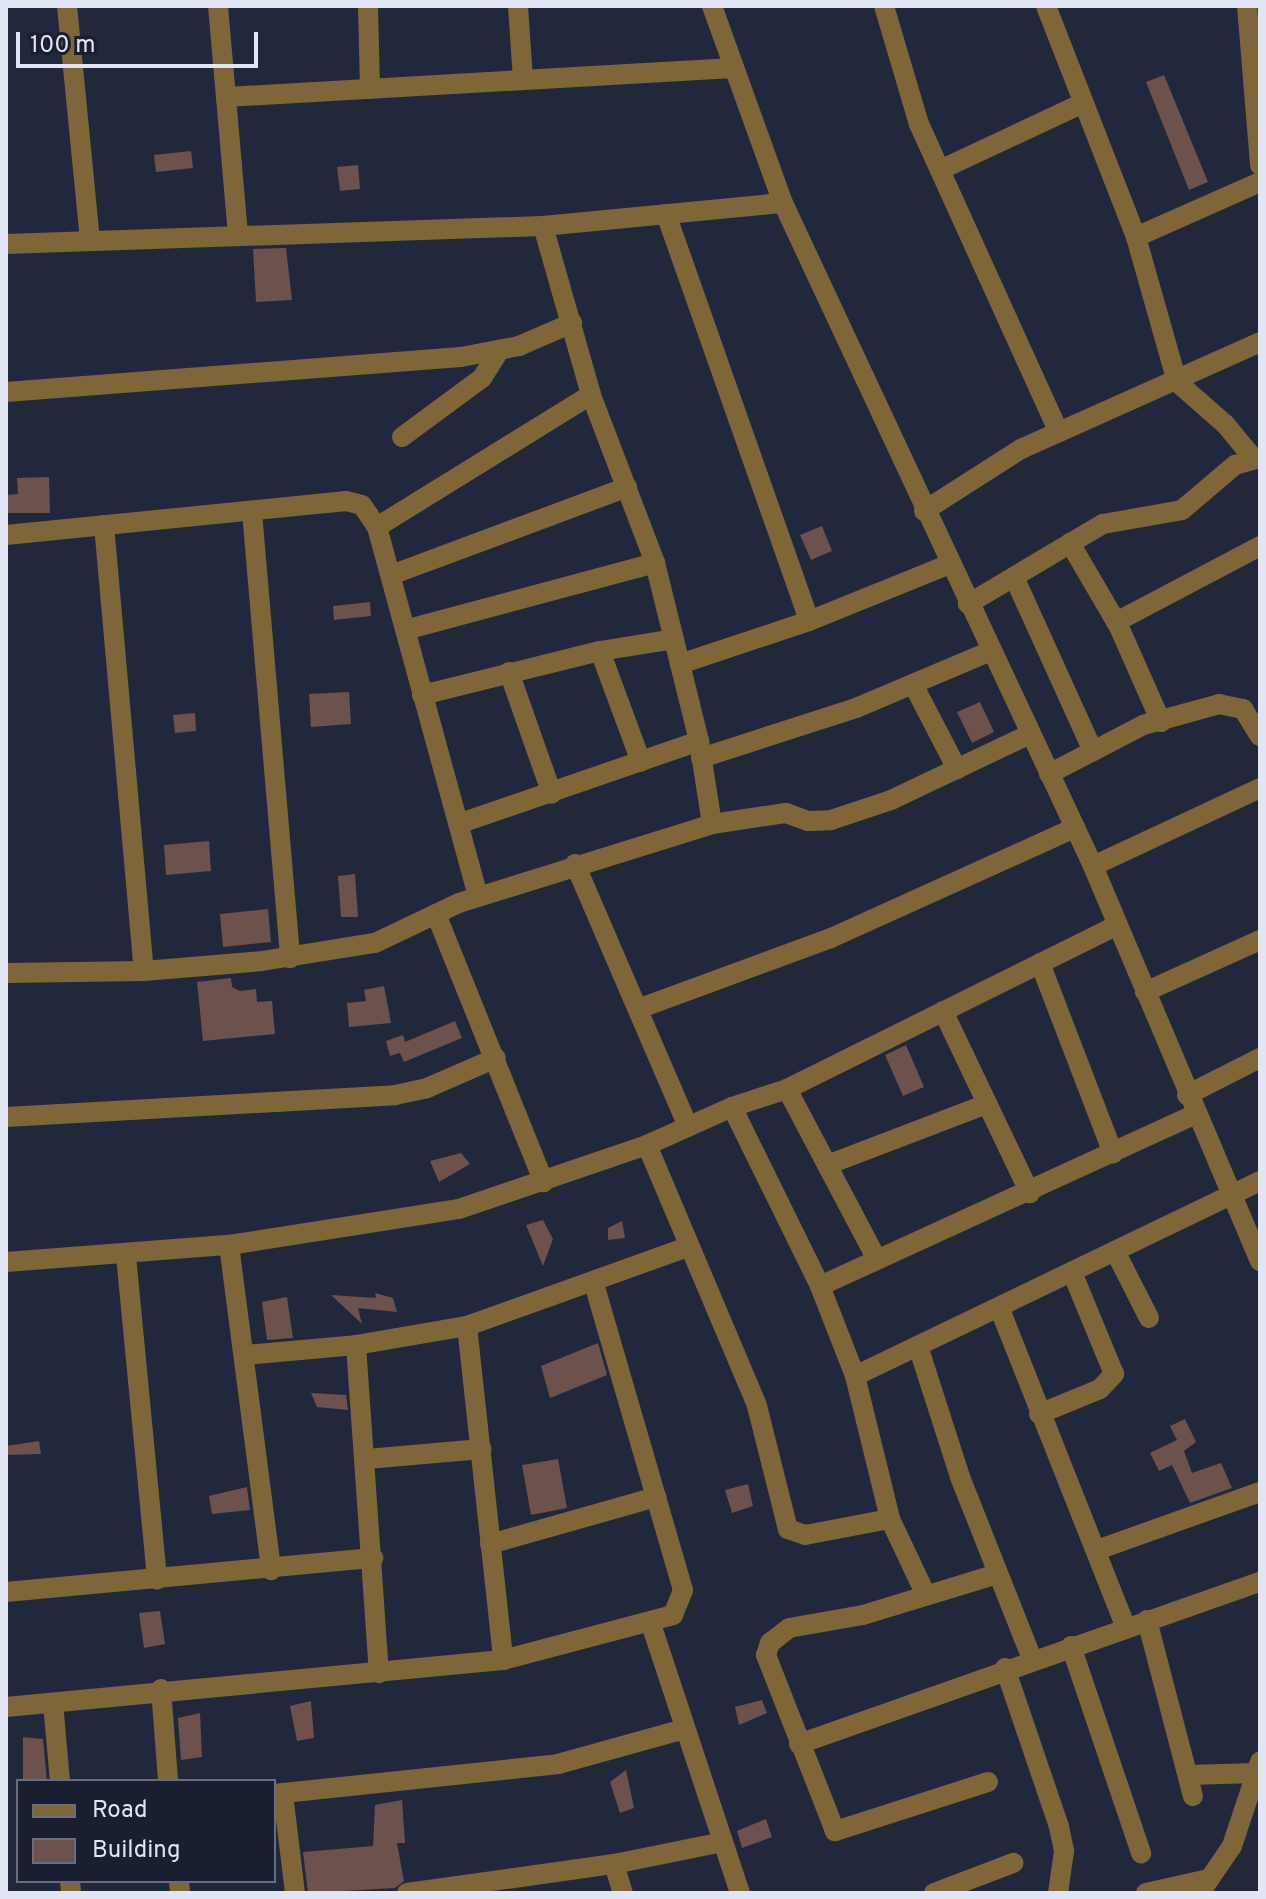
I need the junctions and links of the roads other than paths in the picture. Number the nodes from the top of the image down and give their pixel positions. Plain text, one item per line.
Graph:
1 (67, 6) edge
2 (218, 6) edge
3 (368, 6) edge
4 (518, 6) edge
5 (712, 6) edge
6 (884, 6) edge
7 (1046, 6) edge
8 (1247, 6) edge
9 (733, 68) junction
10 (523, 80) junction
11 (370, 89) junction
12 (226, 97) junction
13 (1081, 104) junction
14 (1260, 165) edge
15 (940, 170) junction
16 (1260, 182) edge
17 (783, 203) junction
18 (666, 214) junction
19 (543, 226) junction
20 (238, 236) junction
21 (1136, 237) junction
22 (90, 241) junction
23 (6, 244) edge
24 (572, 323) junction
25 (1260, 342) edge
26 (499, 351) junction
27 (1177, 382) junction
28 (6, 392) edge
29 (591, 395) junction
30 (1059, 432) junction
31 (402, 437) dead end
32 (1257, 458) edge
33 (627, 487) junction
34 (924, 511) junction
35 (252, 512) junction
36 (104, 525) junction
37 (377, 527) junction
38 (6, 535) edge
39 (1070, 543) junction
40 (1260, 546) edge
41 (655, 563) junction
42 (950, 564) junction
43 (391, 575) junction
44 (1014, 577) junction
45 (968, 604) junction
46 (809, 621) junction
47 (1116, 622) junction
48 (405, 630) junction
49 (674, 639) junction
50 (600, 651) junction
51 (991, 651) junction
52 (680, 664) junction
53 (509, 672) junction
54 (913, 684) junction
55 (422, 695) junction
56 (1161, 722) junction
57 (1030, 734) junction
58 (1260, 736) edge
59 (700, 750) junction
60 (1093, 751) junction
61 (641, 762) junction
62 (957, 769) junction
63 (1049, 774) junction
64 (1260, 788) edge
65 (552, 794) junction
66 (461, 823) junction
67 (712, 824) junction
68 (1075, 828) junction
69 (575, 864) junction
70 (1093, 866) junction
71 (478, 896) junction
72 (436, 914) junction
73 (1117, 925) junction
74 (1260, 940) edge
75 (290, 958) junction
76 (1040, 963) junction
77 (144, 971) junction
78 (6, 973) edge
79 (1145, 992) junction
80 (638, 1009) junction
81 (943, 1011) junction
82 (496, 1058) junction
83 (1260, 1058) edge
84 (787, 1089) junction
85 (987, 1104) junction
86 (1191, 1104) junction
87 (732, 1107) junction
88 (6, 1117) edge
89 (688, 1127) junction
90 (647, 1145) junction
91 (1113, 1153) junction
92 (827, 1165) junction
93 (1260, 1181) edge
94 (544, 1182) junction
95 (1030, 1193) junction
96 (1229, 1196) junction
97 (229, 1245) junction
98 (688, 1247) junction
99 (1115, 1251) junction
100 (126, 1256) junction
101 (876, 1258) junction
102 (1260, 1261) edge
103 (6, 1262) edge
104 (1072, 1272) junction
105 (594, 1284) junction
106 (820, 1286) junction
107 (999, 1307) junction
108 (1149, 1318) dead end
109 (467, 1326) junction
110 (356, 1345) junction
111 (918, 1346) junction
112 (245, 1355) junction
113 (855, 1376) junction
114 (1039, 1414) junction
115 (482, 1449) junction
116 (367, 1459) junction
117 (1260, 1492) edge
118 (656, 1497) junction
119 (890, 1519) junction
120 (490, 1544) junction
121 (1097, 1550) junction
122 (373, 1558) junction
123 (271, 1570) junction
124 (997, 1574) junction
125 (157, 1580) junction
126 (1260, 1582) edge
127 (6, 1592) edge
128 (925, 1593) junction
129 (1147, 1620) junction
130 (651, 1624) junction
131 (1126, 1627) junction
132 (1071, 1646) junction
133 (1032, 1659) junction
134 (503, 1660) junction
135 (1005, 1668) junction
136 (379, 1673) junction
137 (161, 1689) junction
138 (53, 1703) junction
139 (6, 1707) edge
140 (684, 1729) junction
141 (799, 1744) junction
142 (1258, 1768) edge
143 (1188, 1775) junction
144 (60, 1779) edge
145 (168, 1779) edge
146 (988, 1782) dead end
147 (278, 1794) edge
148 (1193, 1796) dead end
149 (723, 1842) junction
150 (1141, 1853) dead end
151 (1013, 1863) dead end
152 (614, 1864) junction
153 (1204, 1886) edge
154 (956, 1889) edge
155 (295, 1893) edge
156 (407, 1893) edge
157 (623, 1893) edge
158 (740, 1893) edge
159 (934, 1893) edge
160 (1058, 1893) edge
161 (1146, 1893) edge

1 - 22 street
2 - 12 street
3 - 11 street
4 - 10 street
5 - 9 street
6 - 15 street
7 - 13 street
8 - 14 street
9 - 10 street
9 - 17 street
10 - 11 street
11 - 12 street
12 - 20 street
13 - 15 street
13 - 21 street
15 - 30 street
16 - 21 street
17 - 18 street
17 - 34 street
18 - 19 street
18 - 46 street
19 - 20 street
19 - 24 street
20 - 22 street
21 - 27 street
22 - 23 street
24 - 26 street
24 - 29 street
25 - 27 street
26 - 28 street
26 - 31 street
27 - 30 street
27 - 32 street
29 - 33 street
29 - 37 street
30 - 34 street
32 - 39 street
33 - 41 street
33 - 43 street
34 - 42 street
35 - 36 street
35 - 37 street
35 - 75 street
36 - 38 street
36 - 77 street
37 - 43 street
39 - 44 street
39 - 47 street
40 - 47 street
41 - 48 street
41 - 49 street
42 - 45 street
42 - 46 street
43 - 48 street
44 - 45 street
44 - 60 street
45 - 51 street
46 - 52 street
47 - 56 street
48 - 55 street
49 - 50 street
49 - 52 street
50 - 53 street
50 - 61 street
51 - 54 street
51 - 57 street
52 - 59 street
53 - 55 street
53 - 65 street
54 - 59 street
54 - 62 street
55 - 66 street
56 - 58 street
56 - 60 street
57 - 62 street
57 - 63 street
59 - 61 street
59 - 67 street
60 - 63 street
61 - 65 street
62 - 67 street
63 - 68 street
64 - 70 street
65 - 66 street
66 - 71 street
67 - 69 street
68 - 70 street
68 - 80 street
69 - 71 street
69 - 80 street
70 - 73 street
71 - 72 street
72 - 75 street
72 - 82 street
73 - 76 street
73 - 79 street
74 - 79 street
75 - 77 street
76 - 81 street
76 - 91 street
77 - 78 street
79 - 86 street
80 - 89 street
81 - 84 street
81 - 85 street
82 - 88 street
82 - 94 street
83 - 86 street
84 - 87 street
84 - 92 street
85 - 92 street
85 - 95 street
86 - 91 street
86 - 96 street
87 - 89 street
87 - 106 street
89 - 90 street
90 - 94 street
90 - 98 street
91 - 95 street
92 - 101 street
93 - 96 street
94 - 97 street
95 - 101 street
96 - 99 street
96 - 102 street
97 - 100 street
97 - 112 street
98 - 105 street
98 - 119 street
99 - 104 street
99 - 108 street
100 - 103 street
100 - 125 street
101 - 106 street
104 - 107 street
104 - 114 street
105 - 109 street
105 - 118 street
106 - 113 street
107 - 111 street
107 - 114 street
109 - 110 street
109 - 115 street
110 - 112 street
110 - 116 street
111 - 113 street
111 - 124 street
112 - 123 street
113 - 119 street
114 - 121 street
115 - 116 street
115 - 120 street
116 - 122 street
117 - 121 street
118 - 120 street
118 - 130 street
119 - 128 street
120 - 134 street
121 - 131 street
122 - 123 street
122 - 136 street
123 - 125 street
124 - 128 street
124 - 133 street
125 - 127 street
126 - 129 street
128 - 141 street
129 - 131 street
129 - 143 street
130 - 134 street
130 - 140 street
131 - 132 street
132 - 133 street
132 - 150 street
133 - 135 street
134 - 136 street
135 - 141 street
135 - 160 street
136 - 137 street
137 - 138 street
137 - 145 street
138 - 139 street
138 - 144 street
140 - 147 street
140 - 149 street
141 - 146 street
142 - 143 street
142 - 153 street
143 - 148 street
147 - 155 street
149 - 152 street
149 - 158 street
151 - 154 street
152 - 156 street
152 - 157 street
153 - 161 street
154 - 159 street

